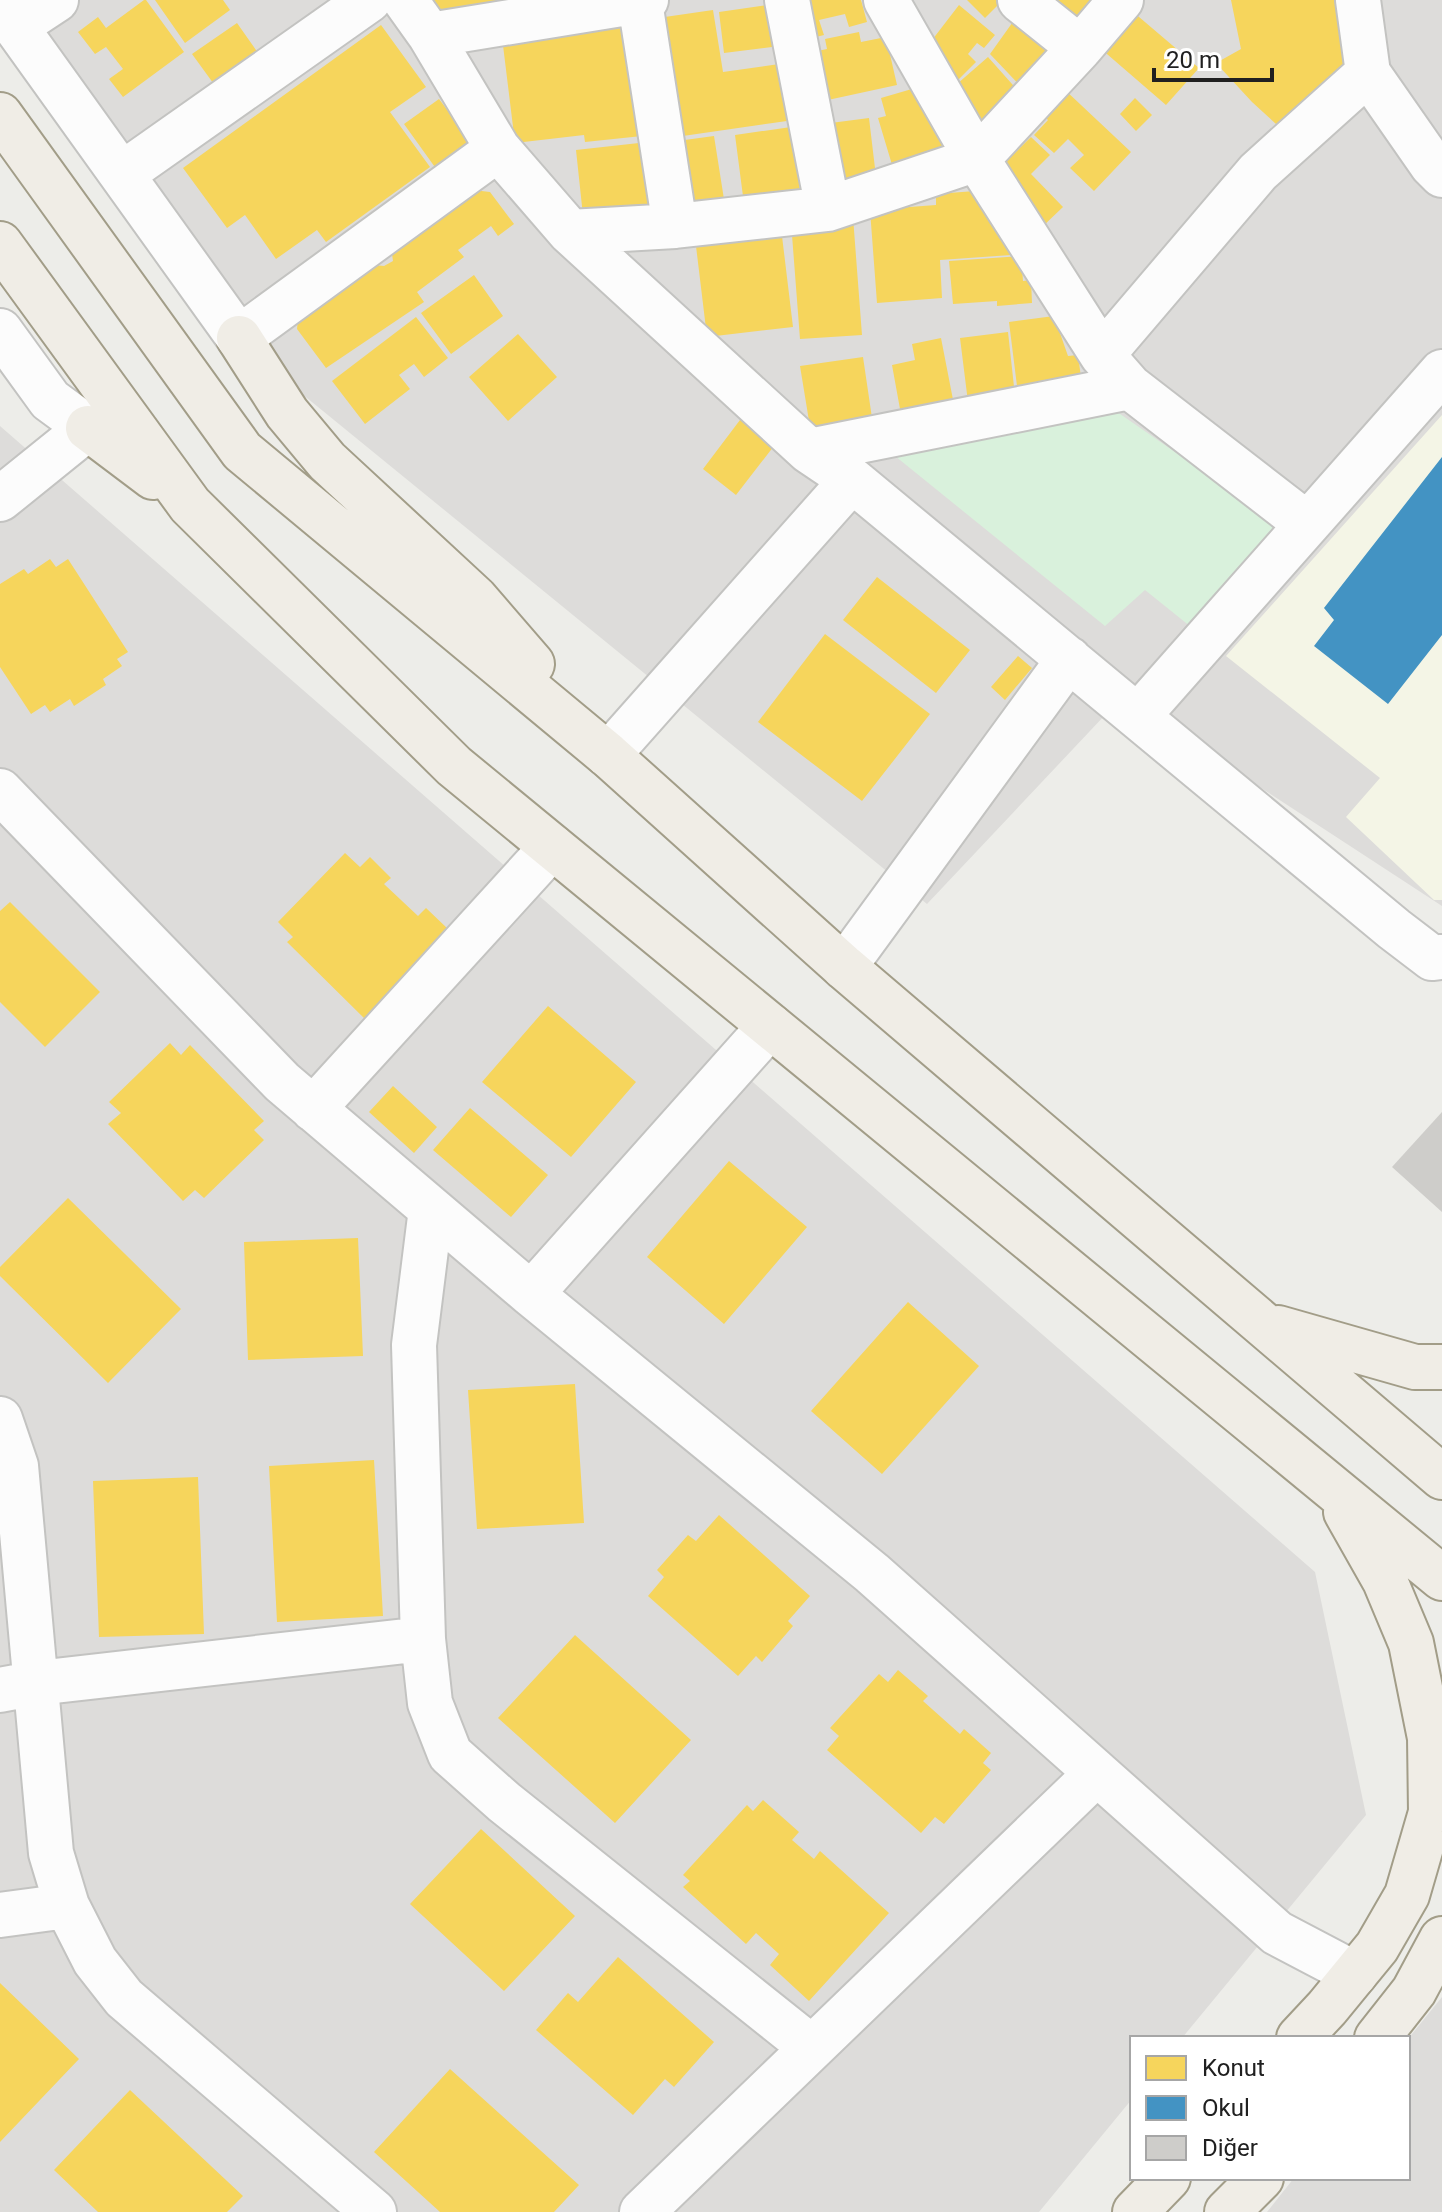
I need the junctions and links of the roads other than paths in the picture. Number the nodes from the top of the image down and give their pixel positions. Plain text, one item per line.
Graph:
1 (56, 0) edge
2 (369, 0) edge
3 (405, 0) edge
4 (787, 0) edge
5 (886, 0) edge
6 (1020, 0) edge
7 (1121, 0) edge
8 (1358, 0) edge
9 (643, 1) edge
10 (7, 16) edge
11 (430, 35) junction
12 (1080, 48) junction
13 (1368, 73) junction
14 (0, 115) edge
15 (498, 149) junction
16 (977, 159) junction
17 (122, 174) junction
18 (1442, 175) edge
19 (828, 209) junction
20 (675, 226) junction
21 (570, 232) junction
22 (0, 244) edge
23 (0, 331) edge
24 (239, 338) junction
25 (1116, 371) junction
26 (1442, 372) edge
27 (88, 428) junction
28 (809, 451) junction
29 (852, 480) junction
30 (0, 499) edge
31 (190, 505) junction
32 (1307, 524) junction
33 (1069, 659) junction
34 (1138, 716) junction
35 (608, 755) junction
36 (0, 791) edge
37 (552, 847) junction
38 (1442, 957) edge
39 (844, 967) junction
40 (770, 1026) junction
41 (313, 1109) junction
42 (431, 1209) junction
43 (531, 1294) junction
44 (1260, 1322) junction
45 (1442, 1367) edge
46 (0, 1419) edge
47 (1442, 1477) edge
48 (1333, 1489) junction
49 (1442, 1578) edge
50 (423, 1639) junction
51 (18, 1686) edge
52 (1097, 1773) junction
53 (1436, 1794) edge
54 (67, 1906) junction
55 (0, 1915) edge
56 (1442, 1939) edge
57 (1355, 1974) junction
58 (1301, 2036) edge
59 (1379, 2036) edge
60 (812, 2048) junction
61 (1166, 2180) edge
62 (1259, 2180) edge
63 (374, 2212) edge
64 (642, 2212) edge
65 (1135, 2212) edge
66 (1227, 2212) edge

1 - 10 street
2 - 17 street
3 - 11 street
4 - 19 street
5 - 16 street
6 - 12 street
7 - 12 street
8 - 13 street
9 - 11 street
9 - 20 street
10 - 17 street
11 - 15 street
12 - 16 street
13 - 18 street
13 - 25 street
14 - 35 main road
15 - 21 street
15 - 24 street
16 - 19 street
16 - 25 street
17 - 24 street
19 - 20 street
20 - 21 street
21 - 28 street
22 - 31 main road
23 - 27 street
24 - 35 main road
25 - 28 street
25 - 32 street
26 - 32 street
27 - 30 street
27 - 31 main road
28 - 29 street
29 - 33 street
29 - 35 street
31 - 37 main road
32 - 34 street
33 - 34 street
33 - 39 street
34 - 38 street
35 - 39 main road
36 - 41 street
37 - 40 main road
37 - 41 street
39 - 44 main road
40 - 43 street
40 - 48 main road
41 - 42 street
42 - 43 street
42 - 50 street
43 - 52 street
44 - 45 main road
44 - 47 main road
46 - 51 street
48 - 49 main road
48 - 53 main road
50 - 51 street
50 - 60 street
51 - 54 street
52 - 57 street
52 - 60 street
53 - 57 main road
54 - 55 street
54 - 63 street
56 - 59 main road
57 - 58 main road
60 - 64 street
61 - 65 main road
62 - 66 main road

